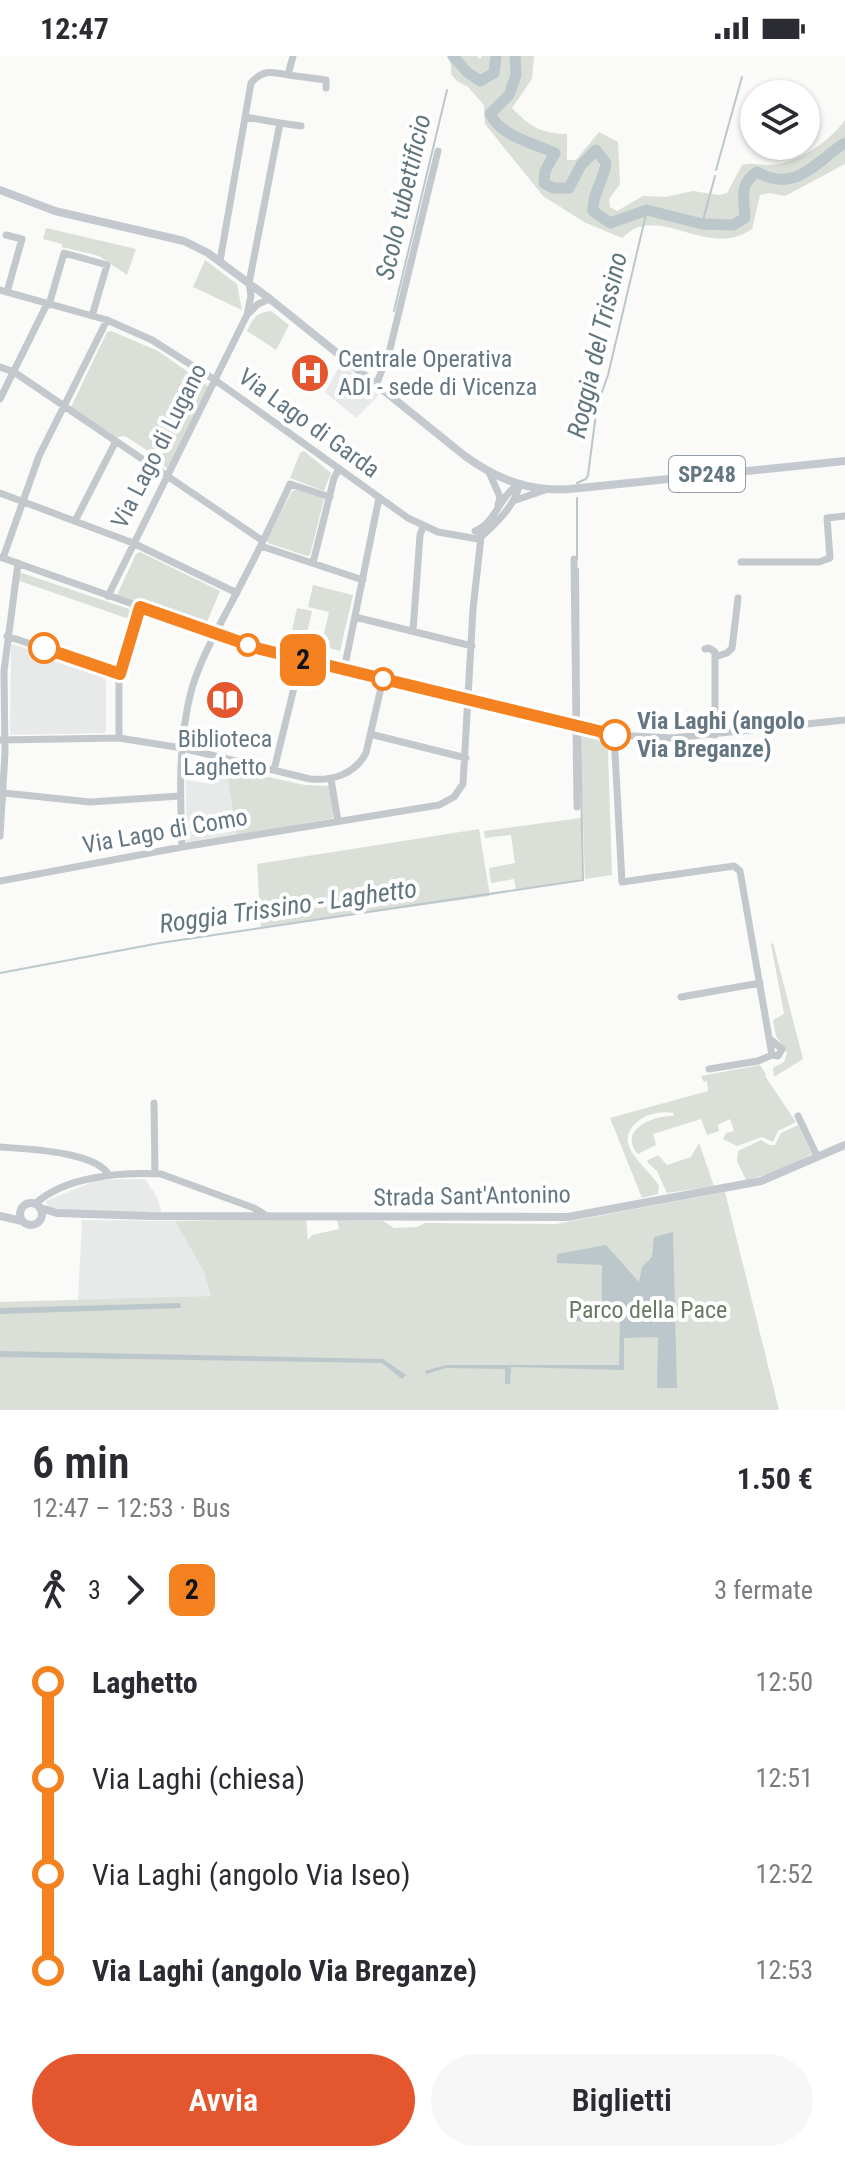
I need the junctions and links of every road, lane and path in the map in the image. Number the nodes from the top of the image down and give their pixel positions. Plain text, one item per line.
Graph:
1 (293, 56) edge
2 (288, 75) junction
3 (326, 88) dead end
4 (245, 117) junction
5 (280, 123) junction
6 (301, 126) dead end
7 (438, 151) dead end
8 (0, 190) edge
9 (6, 235) dead end
10 (220, 261) junction
11 (249, 283) junction
12 (3, 291) edge
13 (270, 299) junction
14 (48, 304) junction
15 (247, 315) junction
16 (92, 316) junction
17 (107, 320) junction
18 (0, 367) edge
19 (14, 372) junction
20 (215, 380) junction
21 (376, 385) junction
22 (0, 399) edge
23 (62, 405) junction
24 (116, 441) junction
25 (845, 461) edge
26 (339, 469) junction
27 (489, 472) junction
28 (167, 475) junction
29 (519, 484) junction
30 (548, 490) junction
31 (0, 493) edge
32 (330, 497) junction
33 (379, 498) junction
34 (22, 500) junction
35 (513, 501) junction
36 (498, 507) junction
37 (845, 516) edge
38 (75, 521) junction
39 (423, 527) junction
40 (479, 534) junction
41 (133, 543) junction
42 (262, 544) junction
43 (2, 558) edge
44 (574, 559) dead end
45 (741, 562) dead end
46 (18, 563) junction
47 (313, 563) junction
48 (363, 580) junction
49 (237, 593) junction
50 (108, 596) junction
51 (738, 598) dead end
52 (140, 607) junction
53 (355, 617) junction
54 (413, 631) junction
55 (213, 633) junction
56 (7, 636) junction
57 (472, 646) junction
58 (705, 649) dead end
59 (715, 657) junction
60 (301, 659) junction
61 (344, 670) junction
62 (2, 671) edge
63 (120, 676) junction
64 (383, 679) junction
65 (469, 700) junction
66 (845, 720) edge
67 (576, 726) junction
68 (370, 734) junction
69 (614, 735) junction
70 (715, 735) junction
71 (119, 738) junction
72 (3, 740) edge
73 (182, 748) junction
74 (466, 758) junction
75 (274, 770) junction
76 (331, 779) junction
77 (4, 793) junction
78 (180, 796) junction
79 (577, 807) dead end
80 (338, 821) junction
81 (0, 832) edge
82 (182, 847) junction
83 (0, 881) edge
84 (760, 983) junction
85 (681, 997) dead end
86 (709, 1069) dead end
87 (154, 1103) dead end
88 (798, 1116) dead end
89 (845, 1145) edge
90 (0, 1147) edge
91 (817, 1156) junction
92 (155, 1174) junction
93 (109, 1175) junction
94 (38, 1206) junction
95 (21, 1208) junction
96 (57, 1213) junction
97 (264, 1214) junction
98 (0, 1216) edge
99 (22, 1221) junction
100 (39, 1221) junction

1 - 2 street
2 - 3 street
2 - 4 street
4 - 5 street
4 - 10 street
5 - 6 street
5 - 11 street, Via Lago di Lugano
7 - 21 street
8 - 10 main road, SP248
9 - 12 street
10 - 11 main road, SP248
11 - 13 main road, SP248
11 - 15 street, Via Lago di Lugano
12 - 14 street, Via Lago di Garda
13 - 15 street, Via Lago di Lugano
13 - 21 main road, SP248
14 - 16 street, Via Lago di Garda
14 - 16 street
14 - 19 street
15 - 20 street, Via Lago di Lugano
16 - 17 street, Via Lago di Garda
17 - 20 street, Via Lago di Garda
17 - 23 street
18 - 19 street
19 - 22 street
19 - 23 street
20 - 26 street, Via Lago di Garda
20 - 28 street, Via Lago di Lugano
21 - 27 main road, SP248
23 - 24 street
23 - 34 street
24 - 28 street
24 - 38 street
25 - 30 main road, SP248
26 - 32 street
26 - 33 street, Via Lago di Garda
27 - 29 main road, SP248
27 - 36 street
28 - 41 street, Via Lago di Lugano
28 - 42 street
29 - 30 main road, SP248
29 - 35 street
29 - 36 street
30 - 35 street
31 - 34 street
32 - 42 street
32 - 47 street
33 - 39 street, Via Lago di Garda
33 - 48 street
34 - 38 street
34 - 43 street
35 - 40 street
36 - 40 street
37 - 45 street
38 - 41 street
39 - 40 street, Via Lago di Garda
39 - 54 street
40 - 57 street, Via Lago di Como
41 - 49 street
41 - 50 street, Via Lago di Lugano
42 - 47 street
42 - 49 street
43 - 46 street
44 - 67 street
46 - 50 street
46 - 56 street
47 - 48 street
48 - 53 street
49 - 55 street
50 - 52 street
51 - 59 street
52 - 55 street
52 - 63 street
53 - 54 street
53 - 61 street
54 - 57 street
55 - 60 street
55 - 73 street
56 - 62 street
56 - 63 street
57 - 65 street, Via Lago di Como
58 - 59 street
59 - 70 street
60 - 61 street
60 - 75 street
61 - 64 street
62 - 72 street
63 - 71 street
64 - 65 street
64 - 68 street
65 - 67 street
65 - 74 street, Via Lago di Como
66 - 70 street
67 - 69 street
67 - 79 street
68 - 74 street
68 - 76 street
69 - 70 street
69 - 84 street
71 - 72 street
71 - 73 street
72 - 77 street
73 - 75 street
73 - 78 street
74 - 80 street, Via Lago di Como
75 - 76 street
76 - 80 street
77 - 78 street
77 - 81 street
78 - 82 street
80 - 82 street, Via Lago di Como
82 - 83 street, Via Lago di Como
84 - 85 street
84 - 86 street
87 - 92 street
88 - 91 street
89 - 91 main road, Strada Sant'Antonino
90 - 93 street
91 - 97 main road, Strada Sant'Antonino
92 - 93 street, Strada Sant'Antonino
92 - 97 street, Strada Sant'Antonino
93 - 94 street, Strada Sant'Antonino
94 - 95 main road, Strada Sant'Antonino
94 - 96 main road, Strada Sant'Antonino
94 - 100 main road
95 - 98 main road, Strada Sant'Antonino
95 - 99 main road
96 - 97 main road, Strada Sant'Antonino
96 - 100 main road, Strada Sant'Antonino
98 - 99 main road, Strada Sant'Antonino
99 - 100 main road, Strada Sant'Antonino

